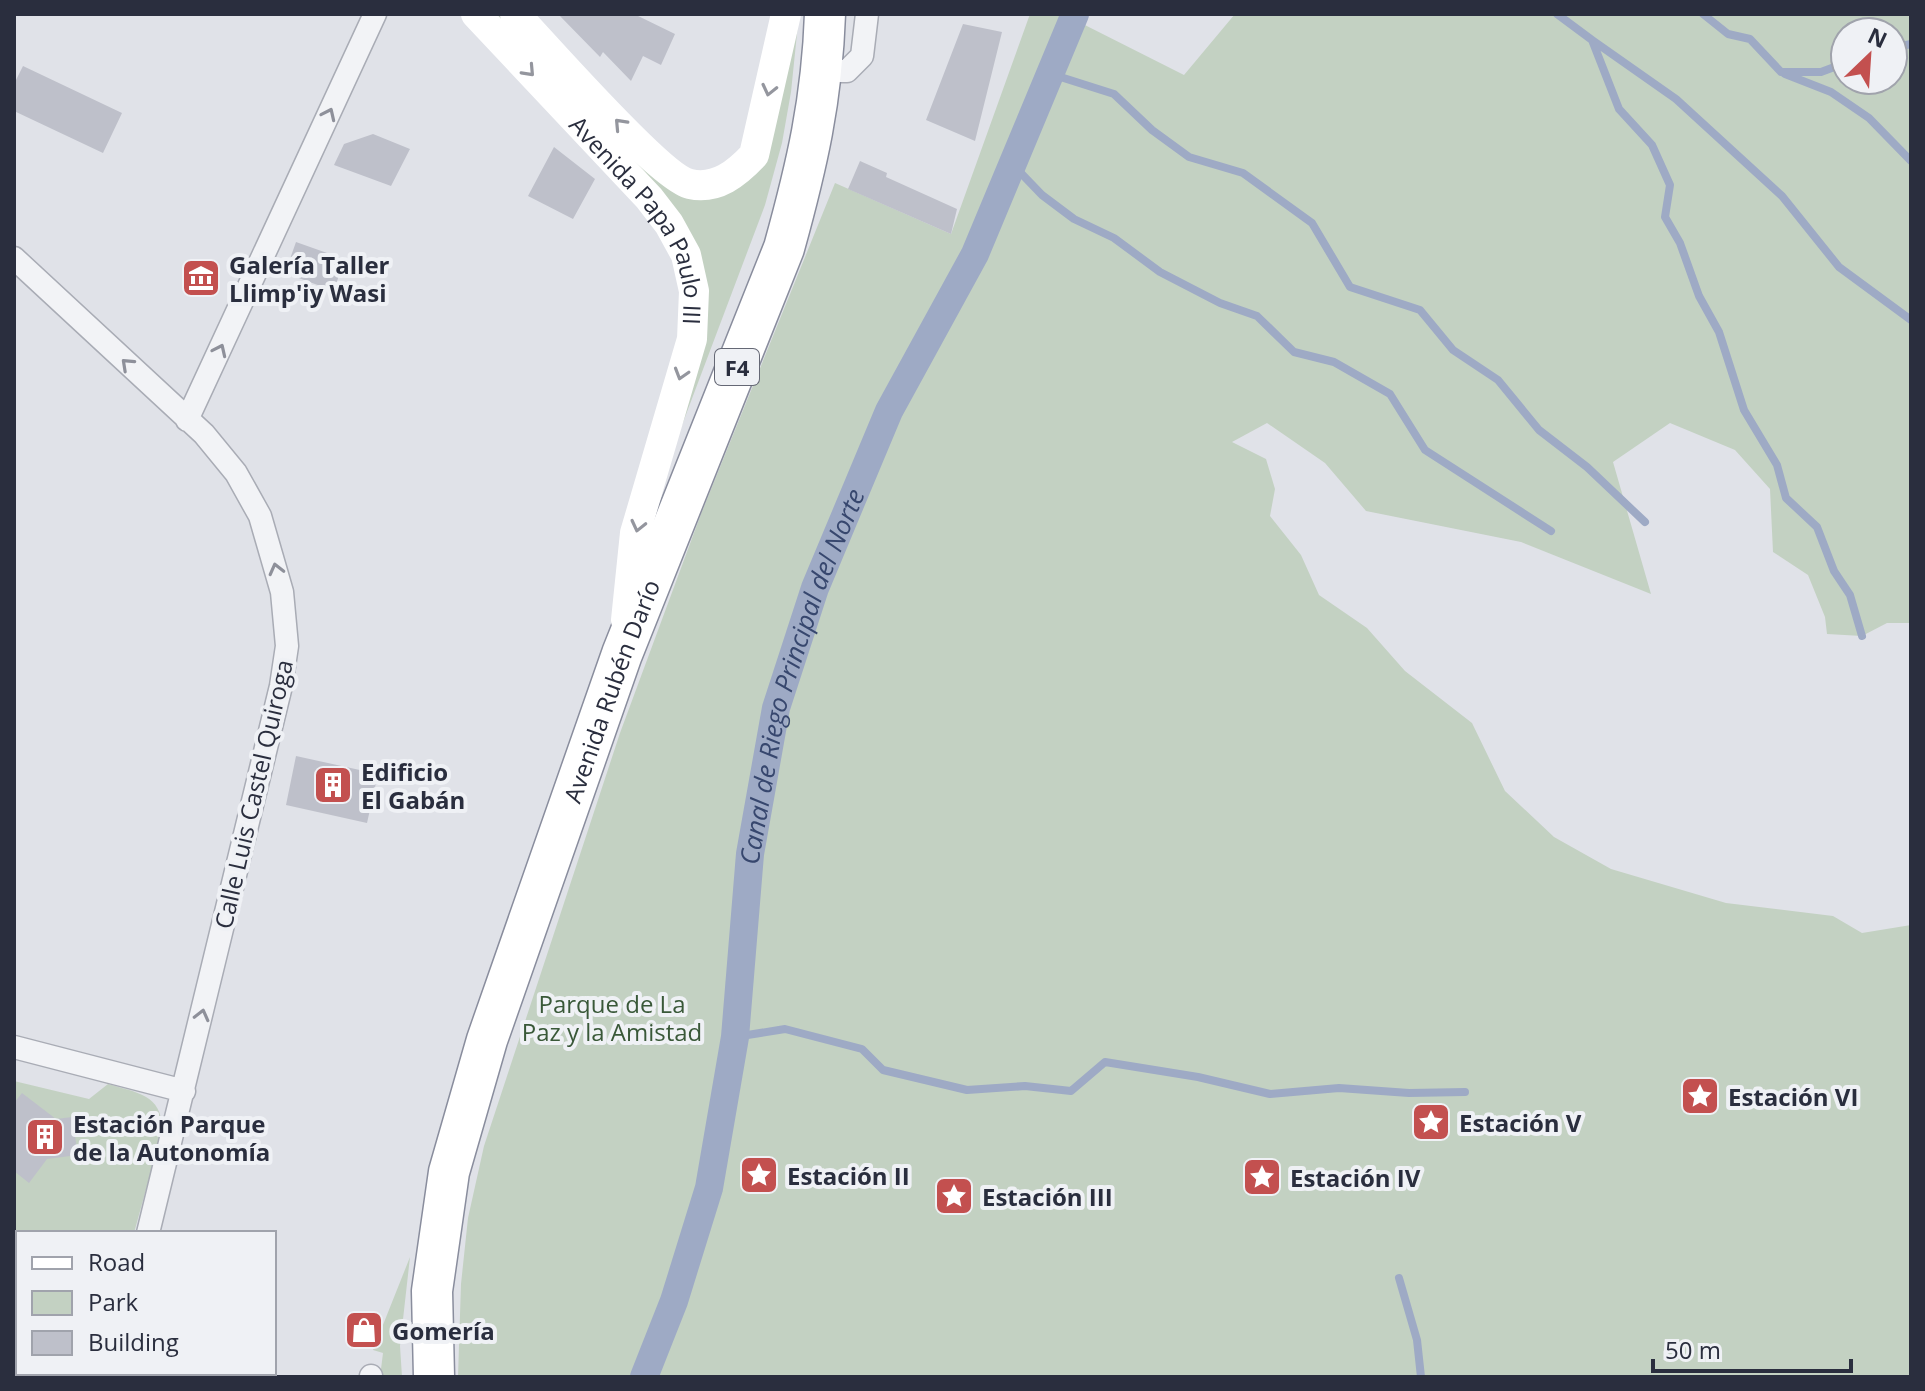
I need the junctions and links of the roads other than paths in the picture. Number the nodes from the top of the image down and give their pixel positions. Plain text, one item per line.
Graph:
1 (375, 14) edge
2 (476, 14) edge
3 (515, 14) edge
4 (786, 14) edge
5 (825, 14) edge
6 (867, 14) edge
7 (823, 71) junction
8 (14, 258) edge
9 (187, 420) junction
10 (622, 654) junction
11 (14, 1047) edge
12 (184, 1091) junction
13 (149, 1231) edge
14 (434, 1377) edge

9 -> 1 street
2 -> 10 main road, Avenida Papa Paulo III
4 -> 3 main road, Avenida Papa Paulo III
5 - 7 highway, Avenida Rubén Darío / F4
6 - 7 street
7 - 10 highway, Avenida Rubén Darío / F4
9 -> 8 street, Calle Luis Castel Quiroga
12 -> 9 street, Calle Luis Castel Quiroga
10 - 14 highway, Avenida Rubén Darío / F4
11 - 12 street
12 - 13 street, Calle Luis Castel Quiroga

